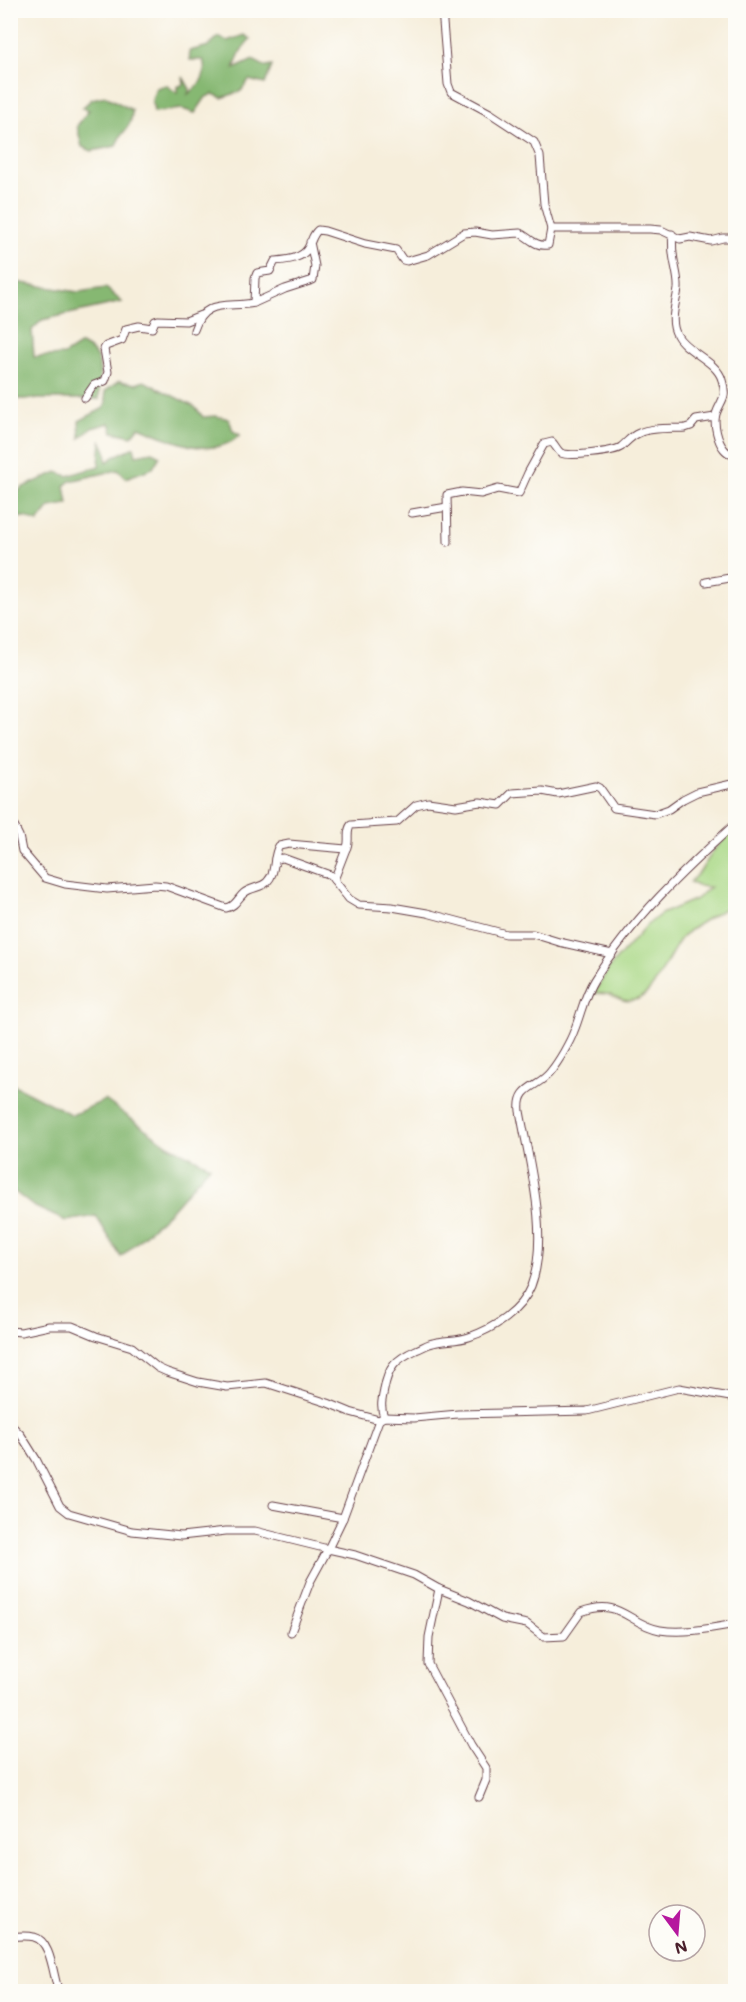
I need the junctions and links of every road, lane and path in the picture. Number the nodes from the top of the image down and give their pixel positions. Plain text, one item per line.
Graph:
1 (442, 10) edge
2 (551, 229) junction
3 (672, 234) junction
4 (735, 238) edge
5 (310, 242) junction
6 (254, 303) junction
7 (201, 315) junction
8 (194, 330) dead end
9 (85, 398) dead end
10 (715, 417) junction
11 (735, 457) edge
12 (447, 507) junction
13 (412, 513) dead end
14 (448, 542) dead end
15 (735, 577) edge
16 (706, 582) dead end
17 (735, 783) edge
18 (10, 818) edge
19 (735, 823) edge
20 (346, 849) junction
21 (274, 871) junction
22 (334, 880) junction
23 (612, 954) junction
24 (10, 1331) edge
25 (735, 1398) edge
26 (382, 1418) junction
27 (10, 1424) edge
28 (273, 1505) dead end
29 (343, 1518) junction
30 (328, 1549) junction
31 (439, 1589) junction
32 (735, 1623) edge
33 (291, 1632) dead end
34 (479, 1797) dead end
35 (10, 1937) edge
36 (59, 1992) edge

1 - 2 street
2 - 3 street
2 - 5 street
3 - 4 street
3 - 10 street
5 - 6 street
5 - 6 street
6 - 7 street
7 - 8 street
7 - 9 street
10 - 11 street
10 - 12 street
12 - 13 street
12 - 14 street
15 - 16 street
17 - 20 street
18 - 21 street
19 - 23 street
20 - 21 street
20 - 22 street
21 - 22 street
22 - 23 street
23 - 26 street
24 - 26 street
25 - 26 street
26 - 29 street
27 - 30 street
28 - 29 street
29 - 30 street
30 - 31 street
30 - 33 street
31 - 32 street
31 - 34 street
35 - 36 street

